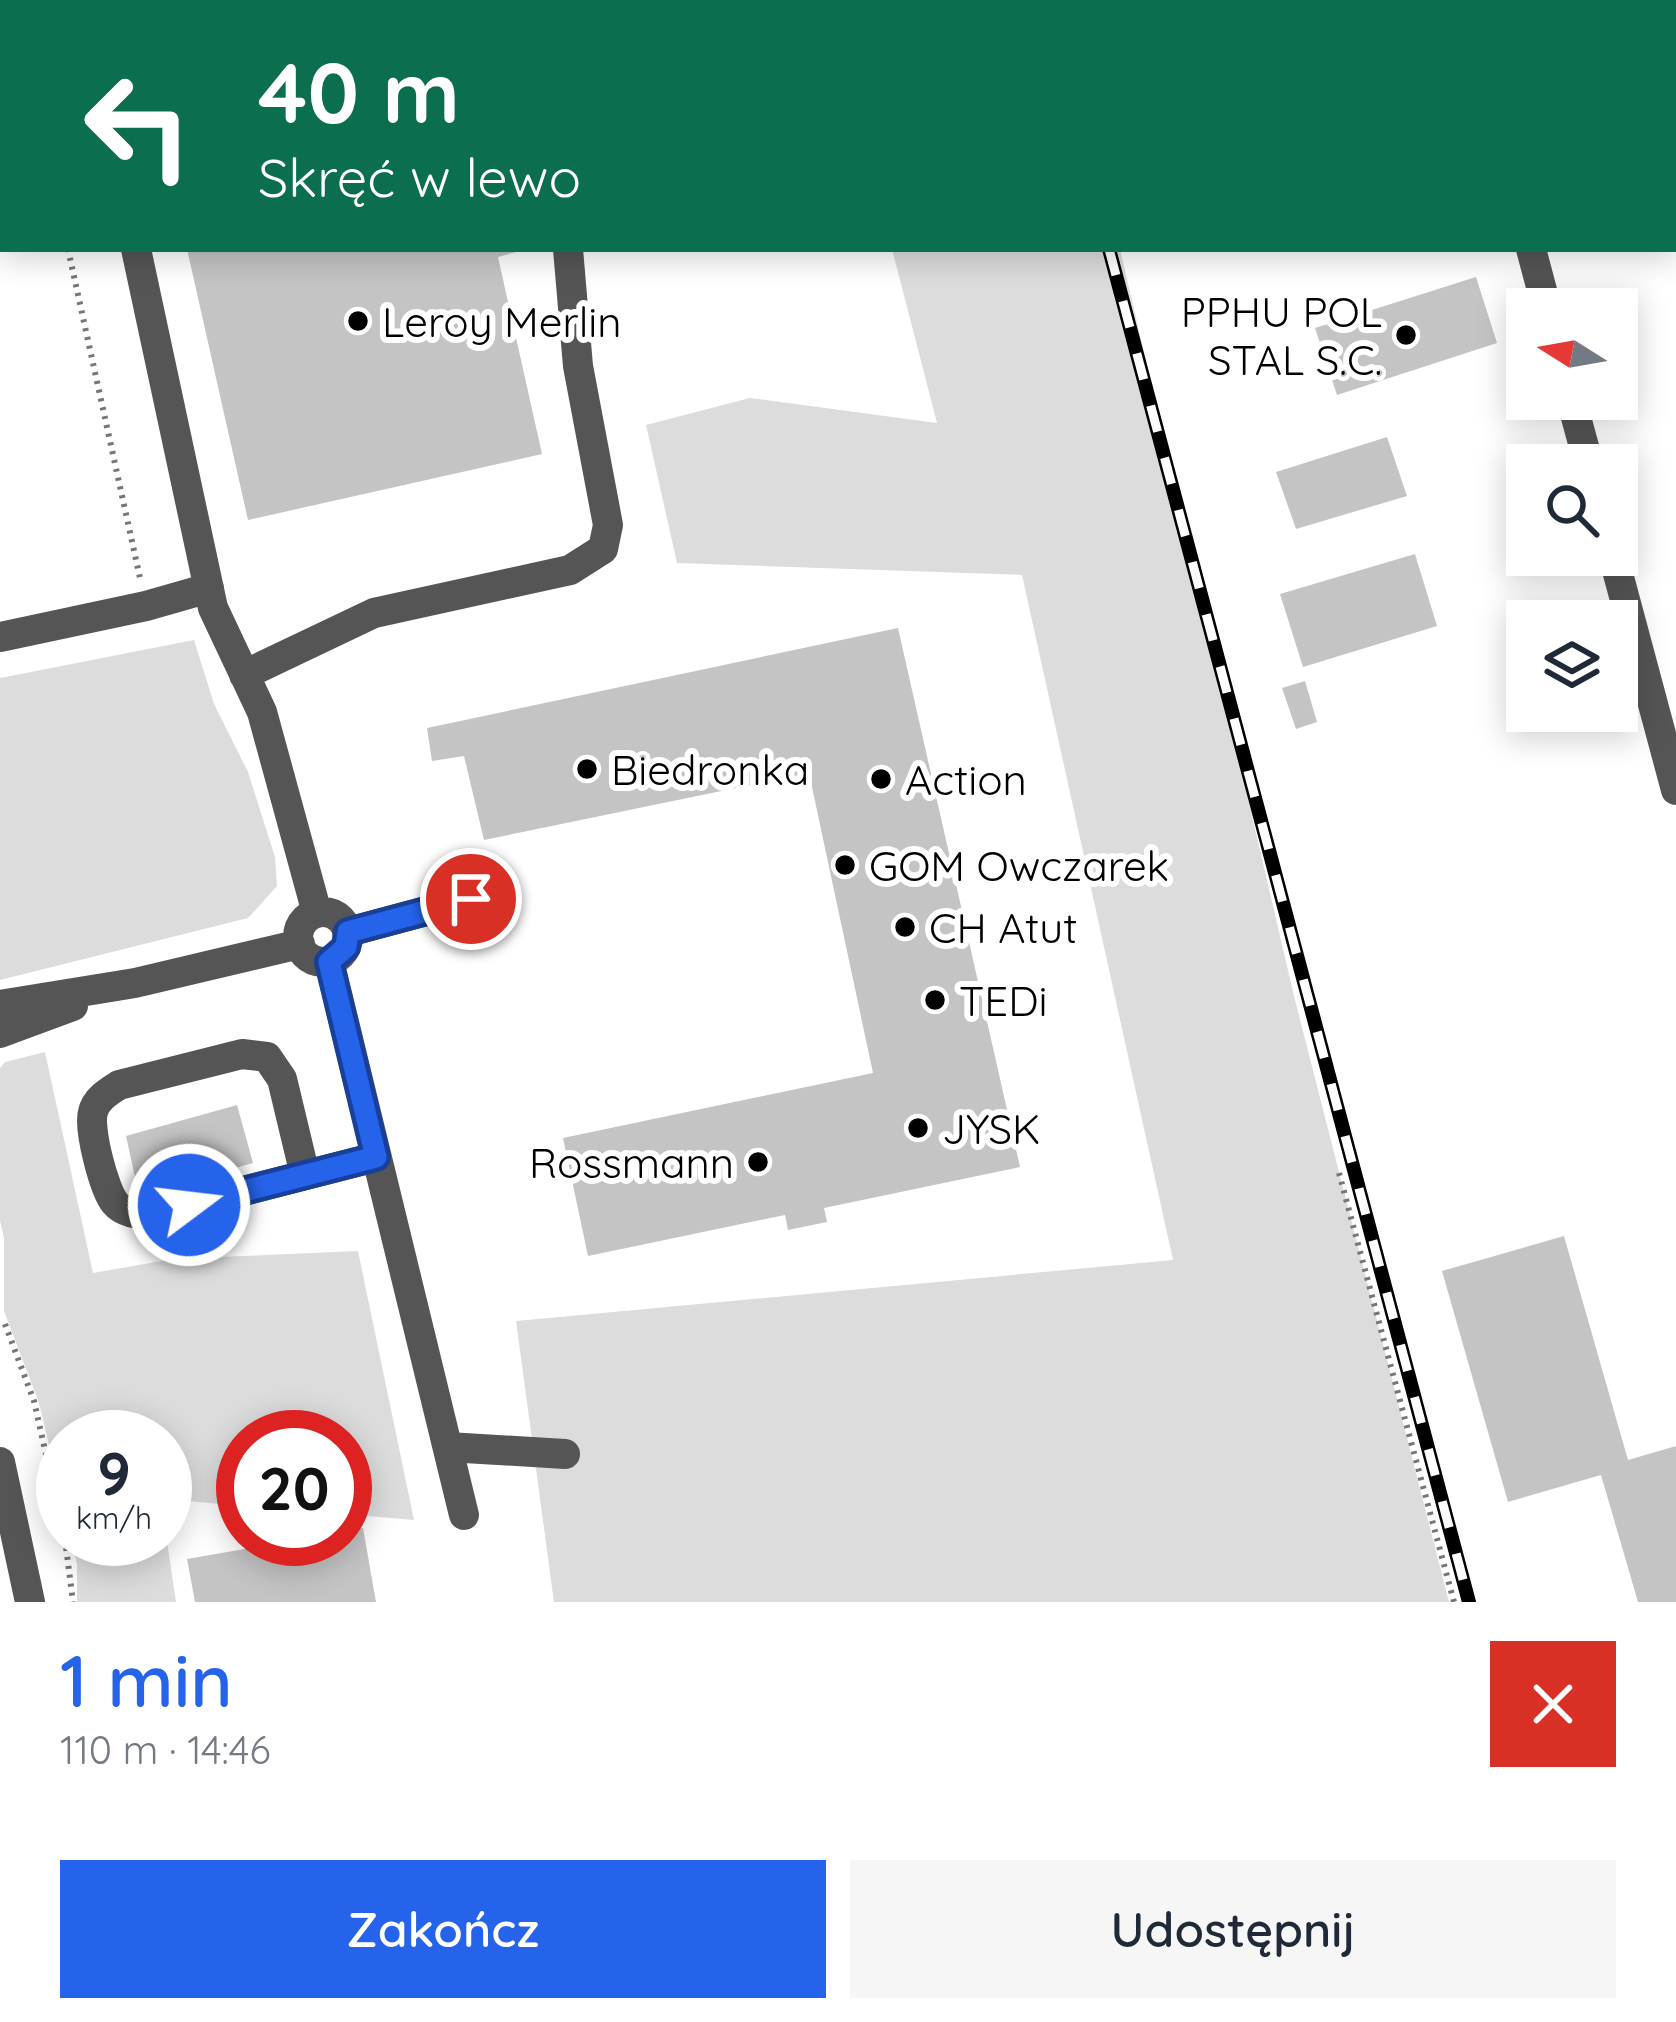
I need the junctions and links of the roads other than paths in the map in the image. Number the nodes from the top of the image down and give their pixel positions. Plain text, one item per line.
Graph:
1 (137, 252) edge
2 (568, 252) edge
3 (1532, 252) edge
4 (1541, 288) edge
5 (1619, 576) edge
6 (208, 588) junction
7 (0, 638) edge
8 (244, 675) junction
9 (1676, 790) edge
10 (471, 899) dead end
11 (317, 914) junction
12 (348, 932) junction
13 (300, 944) junction
14 (329, 962) junction
15 (134, 983) junction
16 (0, 1005) edge
17 (0, 1033) edge
18 (376, 1157) junction
19 (305, 1175) junction
20 (448, 1447) junction
21 (565, 1454) dead end
22 (0, 1462) edge
23 (5, 1505) edge
24 (464, 1515) dead end
25 (30, 1602) edge

1 - 6 street
2 - 8 street
3 - 4 street
5 - 9 street
6 - 7 street
6 - 8 street
8 - 11 street
10 - 12 street
11 - 12 street
11 - 13 street
12 - 14 street
13 - 14 street
13 - 15 street
14 - 18 street
15 - 16 street
15 - 17 street
18 - 19 street
18 - 20 street
19 - 19 street
20 - 21 street
20 - 24 street
22 - 23 street
23 - 25 street

